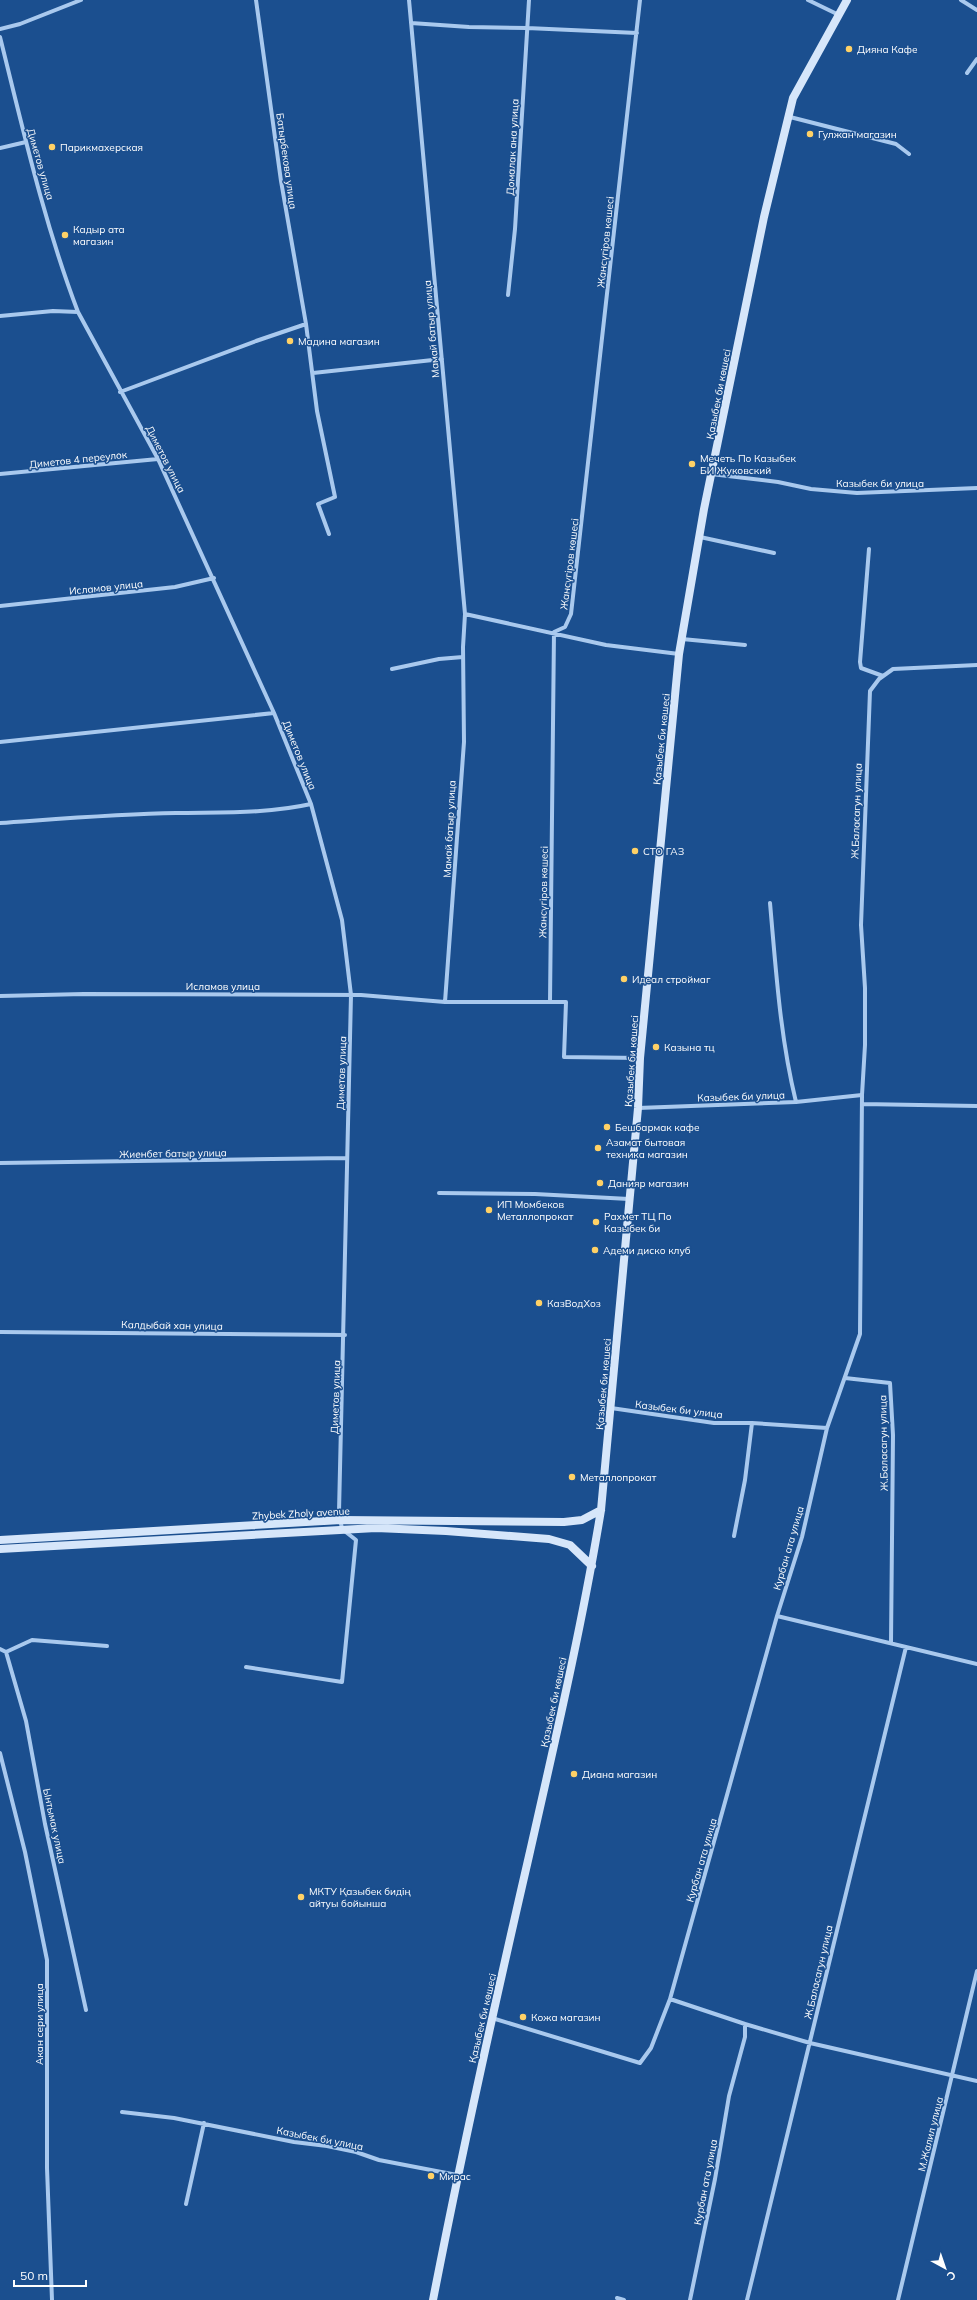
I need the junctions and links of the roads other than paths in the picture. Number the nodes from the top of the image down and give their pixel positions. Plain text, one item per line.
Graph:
1 (81, 0) edge
2 (256, 0) edge
3 (409, 0) edge
4 (529, 0) edge
5 (640, 0) edge
6 (808, 0) edge
7 (847, 0) edge
8 (961, 0) edge
9 (977, 10) edge
10 (839, 15) junction
11 (411, 23) junction
12 (527, 28) junction
13 (0, 29) edge
14 (637, 33) junction
15 (0, 38) edge
16 (977, 59) edge
17 (967, 73) dead end
18 (790, 117) junction
19 (26, 142) junction
20 (0, 148) edge
21 (909, 154) dead end
22 (508, 295) dead end
23 (78, 312) junction
24 (0, 316) edge
25 (306, 324) junction
26 (442, 359) junction
27 (313, 373) junction
28 (120, 392) junction
29 (158, 458) junction
30 (0, 474) edge
31 (712, 474) junction
32 (977, 488) edge
33 (329, 534) dead end
34 (700, 537) junction
35 (869, 550) dead end
36 (774, 553) dead end
37 (214, 578) junction
38 (0, 606) edge
39 (465, 614) junction
40 (554, 632) junction
41 (682, 639) junction
42 (745, 645) dead end
43 (679, 654) junction
44 (463, 657) junction
45 (977, 665) edge
46 (392, 669) dead end
47 (883, 676) junction
48 (274, 713) junction
49 (0, 742) edge
50 (311, 804) junction
51 (0, 823) edge
52 (770, 903) dead end
53 (351, 995) junction
54 (0, 996) edge
55 (445, 1002) junction
56 (550, 1002) junction
57 (640, 1058) junction
58 (862, 1094) junction
59 (796, 1102) junction
60 (862, 1104) junction
61 (977, 1106) edge
62 (638, 1108) junction
63 (346, 1158) junction
64 (0, 1163) edge
65 (439, 1193) dead end
66 (629, 1200) junction
67 (0, 1332) edge
68 (345, 1335) junction
69 (845, 1378) junction
70 (611, 1408) junction
71 (752, 1424) junction
72 (827, 1428) junction
73 (601, 1510) junction
74 (341, 1520) junction
75 (342, 1529) junction
76 (734, 1536) dead end
77 (0, 1540) edge
78 (0, 1549) edge
79 (592, 1566) junction
80 (777, 1616) junction
81 (891, 1643) junction
82 (107, 1646) dead end
83 (906, 1647) junction
84 (0, 1649) edge
85 (6, 1652) junction
86 (977, 1664) edge
87 (246, 1667) dead end
88 (0, 1753) edge
89 (977, 1971) edge
90 (670, 1999) junction
91 (86, 2010) dead end
92 (492, 2018) junction
93 (745, 2024) junction
94 (810, 2043) junction
95 (953, 2075) junction
96 (977, 2081) edge
97 (122, 2112) dead end
98 (204, 2123) junction
99 (457, 2175) junction
100 (186, 2204) dead end
101 (617, 2298) dead end
102 (52, 2300) edge
103 (433, 2300) edge
104 (624, 2300) edge
105 (690, 2300) edge
106 (747, 2300) edge
107 (898, 2300) edge

1 - 13 street
2 - 25 street, Батырбекова улица
3 - 11 street, Мамай батыр улица
4 - 12 street, Домалак ана улица
5 - 14 street, Жансүгіров көшесі
6 - 10 street
7 - 10 main road, Қазыбек би көшесі
8 - 9 street
10 - 18 main road, Қазыбек би көшесі
11 - 12 street
11 - 26 street, Мамай батыр улица
12 - 14 street
12 - 22 street, Домалак ана улица
14 - 40 street, Жансүгіров көшесі
15 - 19 street, Диметов улица
16 - 17 street
18 - 21 street
18 - 31 main road, Қазыбек би көшесі
19 - 20 street
19 - 23 street, Диметов улица
23 - 24 street
23 - 28 street, Диметов улица
25 - 27 street, Батырбекова улица
25 - 28 street
26 - 27 street
26 - 39 street, Мамай батыр улица
27 - 33 street, Батырбекова улица
28 - 29 street, Диметов улица
29 - 30 street, Диметов 4 переулок
29 - 37 street, Диметов улица
31 - 32 street, Казыбек би улица
31 - 34 main road, Қазыбек би көшесі
34 - 36 street
34 - 41 main road, Қазыбек би көшесі
35 - 47 street
37 - 38 street, Исламов улица
37 - 48 street, Диметов улица
39 - 40 street
39 - 44 street, Мамай батыр улица
40 - 43 street
40 - 56 street, Жансүгіров көшесі
41 - 42 street
41 - 43 main road, Қазыбек би көшесі
43 - 57 main road, Қазыбек би көшесі
44 - 46 street
44 - 55 street, Мамай батыр улица
45 - 47 street
47 - 58 street, Ж.Баласагун улица
48 - 49 street
48 - 50 street, Диметов улица
50 - 51 street
50 - 53 street, Диметов улица
52 - 59 street
53 - 54 street, Исламов улица
53 - 55 street, Исламов улица
53 - 63 street, Диметов улица
55 - 56 street, Исламов улица
56 - 57 street
57 - 62 main road, Қазыбек би көшесі
58 - 59 street
58 - 60 street, Ж.Баласагун улица
59 - 62 street, Казыбек би улица
60 - 61 street
60 - 69 street, Ж.Баласагун улица
62 - 66 main road, Қазыбек би көшесі
63 - 64 street, Жиенбет батыр улица
63 - 68 street, Диметов улица
65 - 66 street
66 - 70 main road, Қазыбек би көшесі
67 - 68 street, Калдыбай хан улица
68 - 74 street, Диметов улица
69 - 72 street, Курбан ата улица
69 - 81 street, Ж.Баласагун улица
70 - 71 street, Казыбек би улица
70 - 73 main road, Қазыбек би көшесі
71 - 72 street, Казыбек би улица
71 - 76 street
72 - 80 street, Курбан ата улица
73 - 74 main road, Zhybek Zholy avenue
73 - 79 main road, Қазыбек би көшесі
74 - 75 street, Диметов улица
74 - 77 main road, Zhybek Zholy avenue
75 - 78 main road, Zhybek Zholy avenue
75 - 79 main road, Zhybek Zholy avenue
75 - 87 street
79 - 92 main road, Қазыбек би көшесі
80 - 81 street
80 - 90 street, Курбан ата улица
81 - 83 street
82 - 85 street
83 - 86 street
83 - 94 street, Ж.Баласагун улица
84 - 85 street
85 - 91 street, Ынтымак улица
88 - 102 street, Акан сери улица
89 - 95 street, М.Жалил улица
90 - 92 street
90 - 93 street
92 - 99 main road, Қазыбек би көшесі
93 - 94 street
93 - 105 street, Курбан ата улица
94 - 95 street
94 - 106 street, Ж.Баласагун улица
95 - 96 street
95 - 107 street, М.Жалил улица
97 - 98 street, Казыбек би улица
98 - 99 street, Казыбек би улица
98 - 100 street
99 - 103 main road, Қазыбек би көшесі
101 - 104 street

